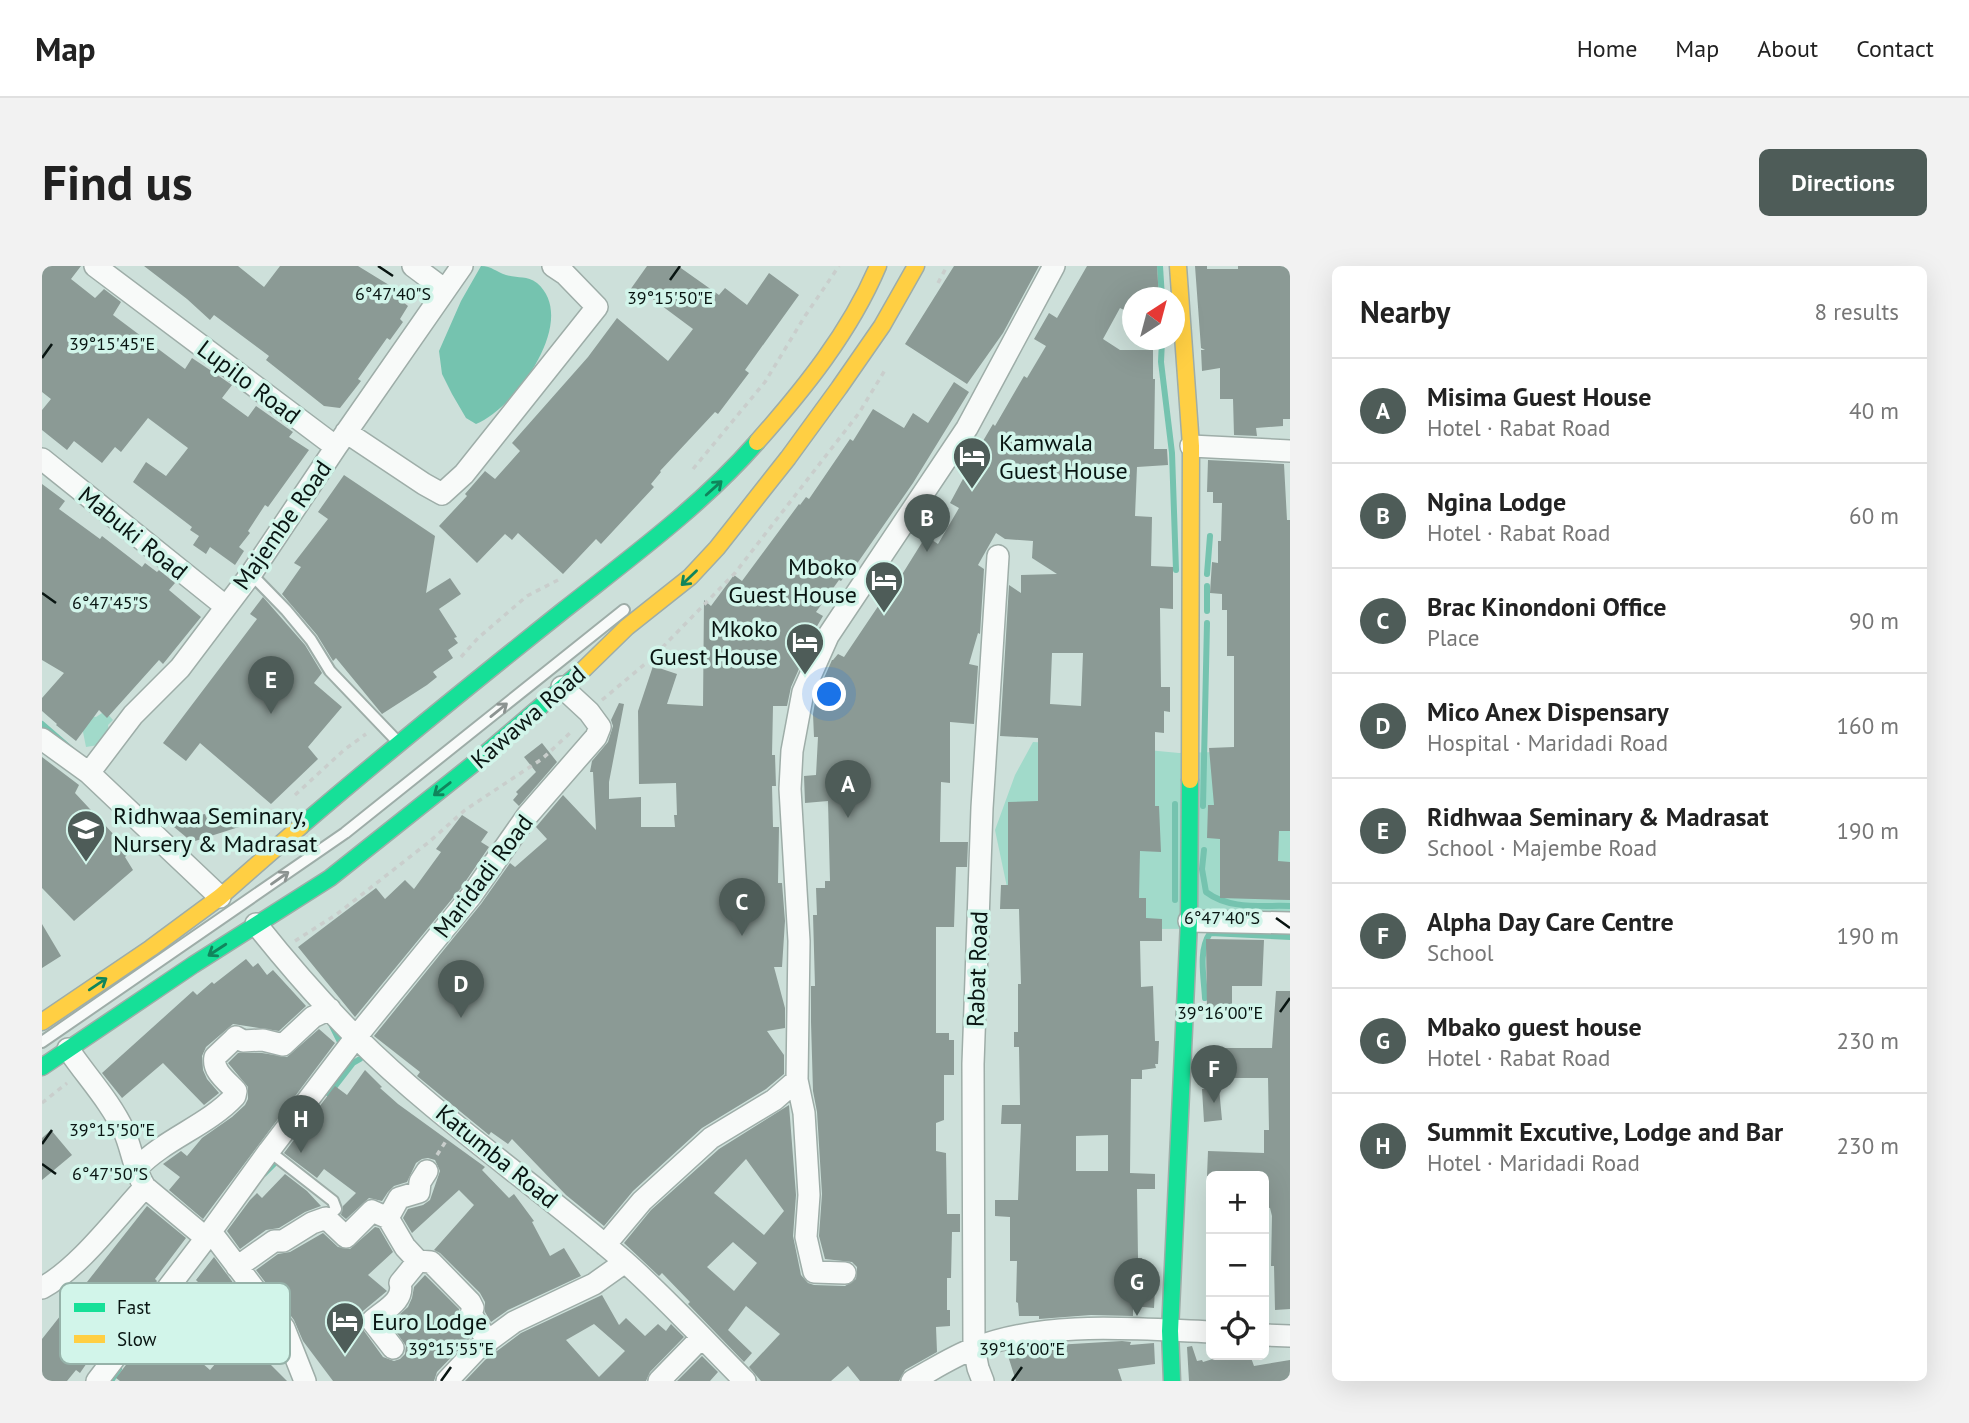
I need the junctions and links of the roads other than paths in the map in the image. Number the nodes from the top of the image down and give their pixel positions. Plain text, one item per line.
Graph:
1 (95, 266) edge
2 (413, 266) edge
3 (462, 266) edge
4 (553, 266) edge
5 (878, 266) edge
6 (905, 266) edge
7 (916, 266) edge
8 (1054, 266) edge
9 (1178, 266) edge
10 (881, 288) dead end
11 (445, 290) junction
12 (786, 427) dead end
13 (341, 439) junction
14 (1191, 446) junction
15 (1290, 451) edge
16 (42, 460) edge
17 (717, 529) dead end
18 (682, 530) dead end
19 (998, 556) dead end
20 (251, 574) junction
21 (635, 601) dead end
22 (225, 606) junction
23 (551, 635) dead end
24 (562, 687) junction
25 (473, 698) dead end
26 (42, 738) edge
27 (398, 742) junction
28 (89, 773) junction
29 (220, 897) junction
30 (1189, 921) junction
31 (1290, 923) edge
32 (256, 924) junction
33 (330, 1009) junction
34 (42, 1023) edge
35 (356, 1037) junction
36 (42, 1041) edge
37 (68, 1049) junction
38 (42, 1068) edge
39 (797, 1080) junction
40 (269, 1151) junction
41 (427, 1171) road end
42 (141, 1177) junction
43 (388, 1218) junction
44 (326, 1219) junction
45 (209, 1235) junction
46 (605, 1245) junction
47 (418, 1261) junction
48 (625, 1262) junction
49 (237, 1267) junction
50 (845, 1273) dead end
51 (173, 1283) edge
52 (249, 1283) edge
53 (42, 1288) edge
54 (1170, 1331) junction
55 (1206, 1332) edge
56 (1269, 1335) edge
57 (1290, 1336) edge
58 (701, 1338) junction
59 (290, 1342) edge
60 (488, 1342) junction
61 (393, 1348) dead end
62 (974, 1348) junction
63 (113, 1364) edge
64 (672, 1377) edge
65 (101, 1380) edge
66 (306, 1381) edge
67 (447, 1381) edge
68 (745, 1381) edge
69 (912, 1381) edge
70 (983, 1381) edge
71 (1172, 1381) edge

1 - 13 street, Lupilo Road
2 - 11 street
3 - 11 street, Majembe Road
4 - 13 street, Lupilo Road
27 -> 5 main road
6 - 17 lane
7 -> 24 main road, Kawawa Road
8 - 39 street
9 - 14 main road
10 - 12 lane
11 - 13 street, Majembe Road
13 - 20 street, Majembe Road
14 - 15 street
14 - 30 main road
16 - 22 street, Mabuki Road
18 - 23 lane, Kawawa Road
19 - 62 street, Rabat Road
20 - 22 street, Majembe Road
20 - 27 lane
36 -> 21 lane, Kawawa Road
22 - 28 street, Majembe Road
24 -> 32 main road, Kawawa Road
24 - 35 street, Maridadi Road
25 - 36 lane, Kawawa Road
26 - 28 street
27 - 29 main road
28 - 29 street
34 -> 29 main road
30 - 31 street
30 - 54 main road
32 - 33 street, Katumba Road
32 -> 37 main road, Kawawa Road
33 - 35 street, Katumba Road
33 - 42 street
35 - 40 street, Maridadi Road
35 - 46 street, Katumba Road
37 - 38 main road, Kawawa Road
37 - 42 street
39 - 46 street
39 - 50 street
40 - 44 lane
40 - 45 street, Maridadi Road
41 - 43 street
42 - 45 street
42 - 53 street
43 - 44 street
43 - 47 street
44 - 49 street
45 - 49 street
45 - 51 street, Maridadi Road
46 - 48 street, Katumba Road
47 - 60 street
47 - 61 street
48 - 58 street, Katumba Road
48 - 60 street
49 - 52 street
54 - 55 street
54 - 62 street
54 - 71 main road
56 - 57 street
58 - 64 street
58 - 68 street, Katumba Road
59 - 66 street
60 - 67 street
62 - 69 street
62 - 70 street, Rabat Road
63 - 65 street, Maridadi Road

